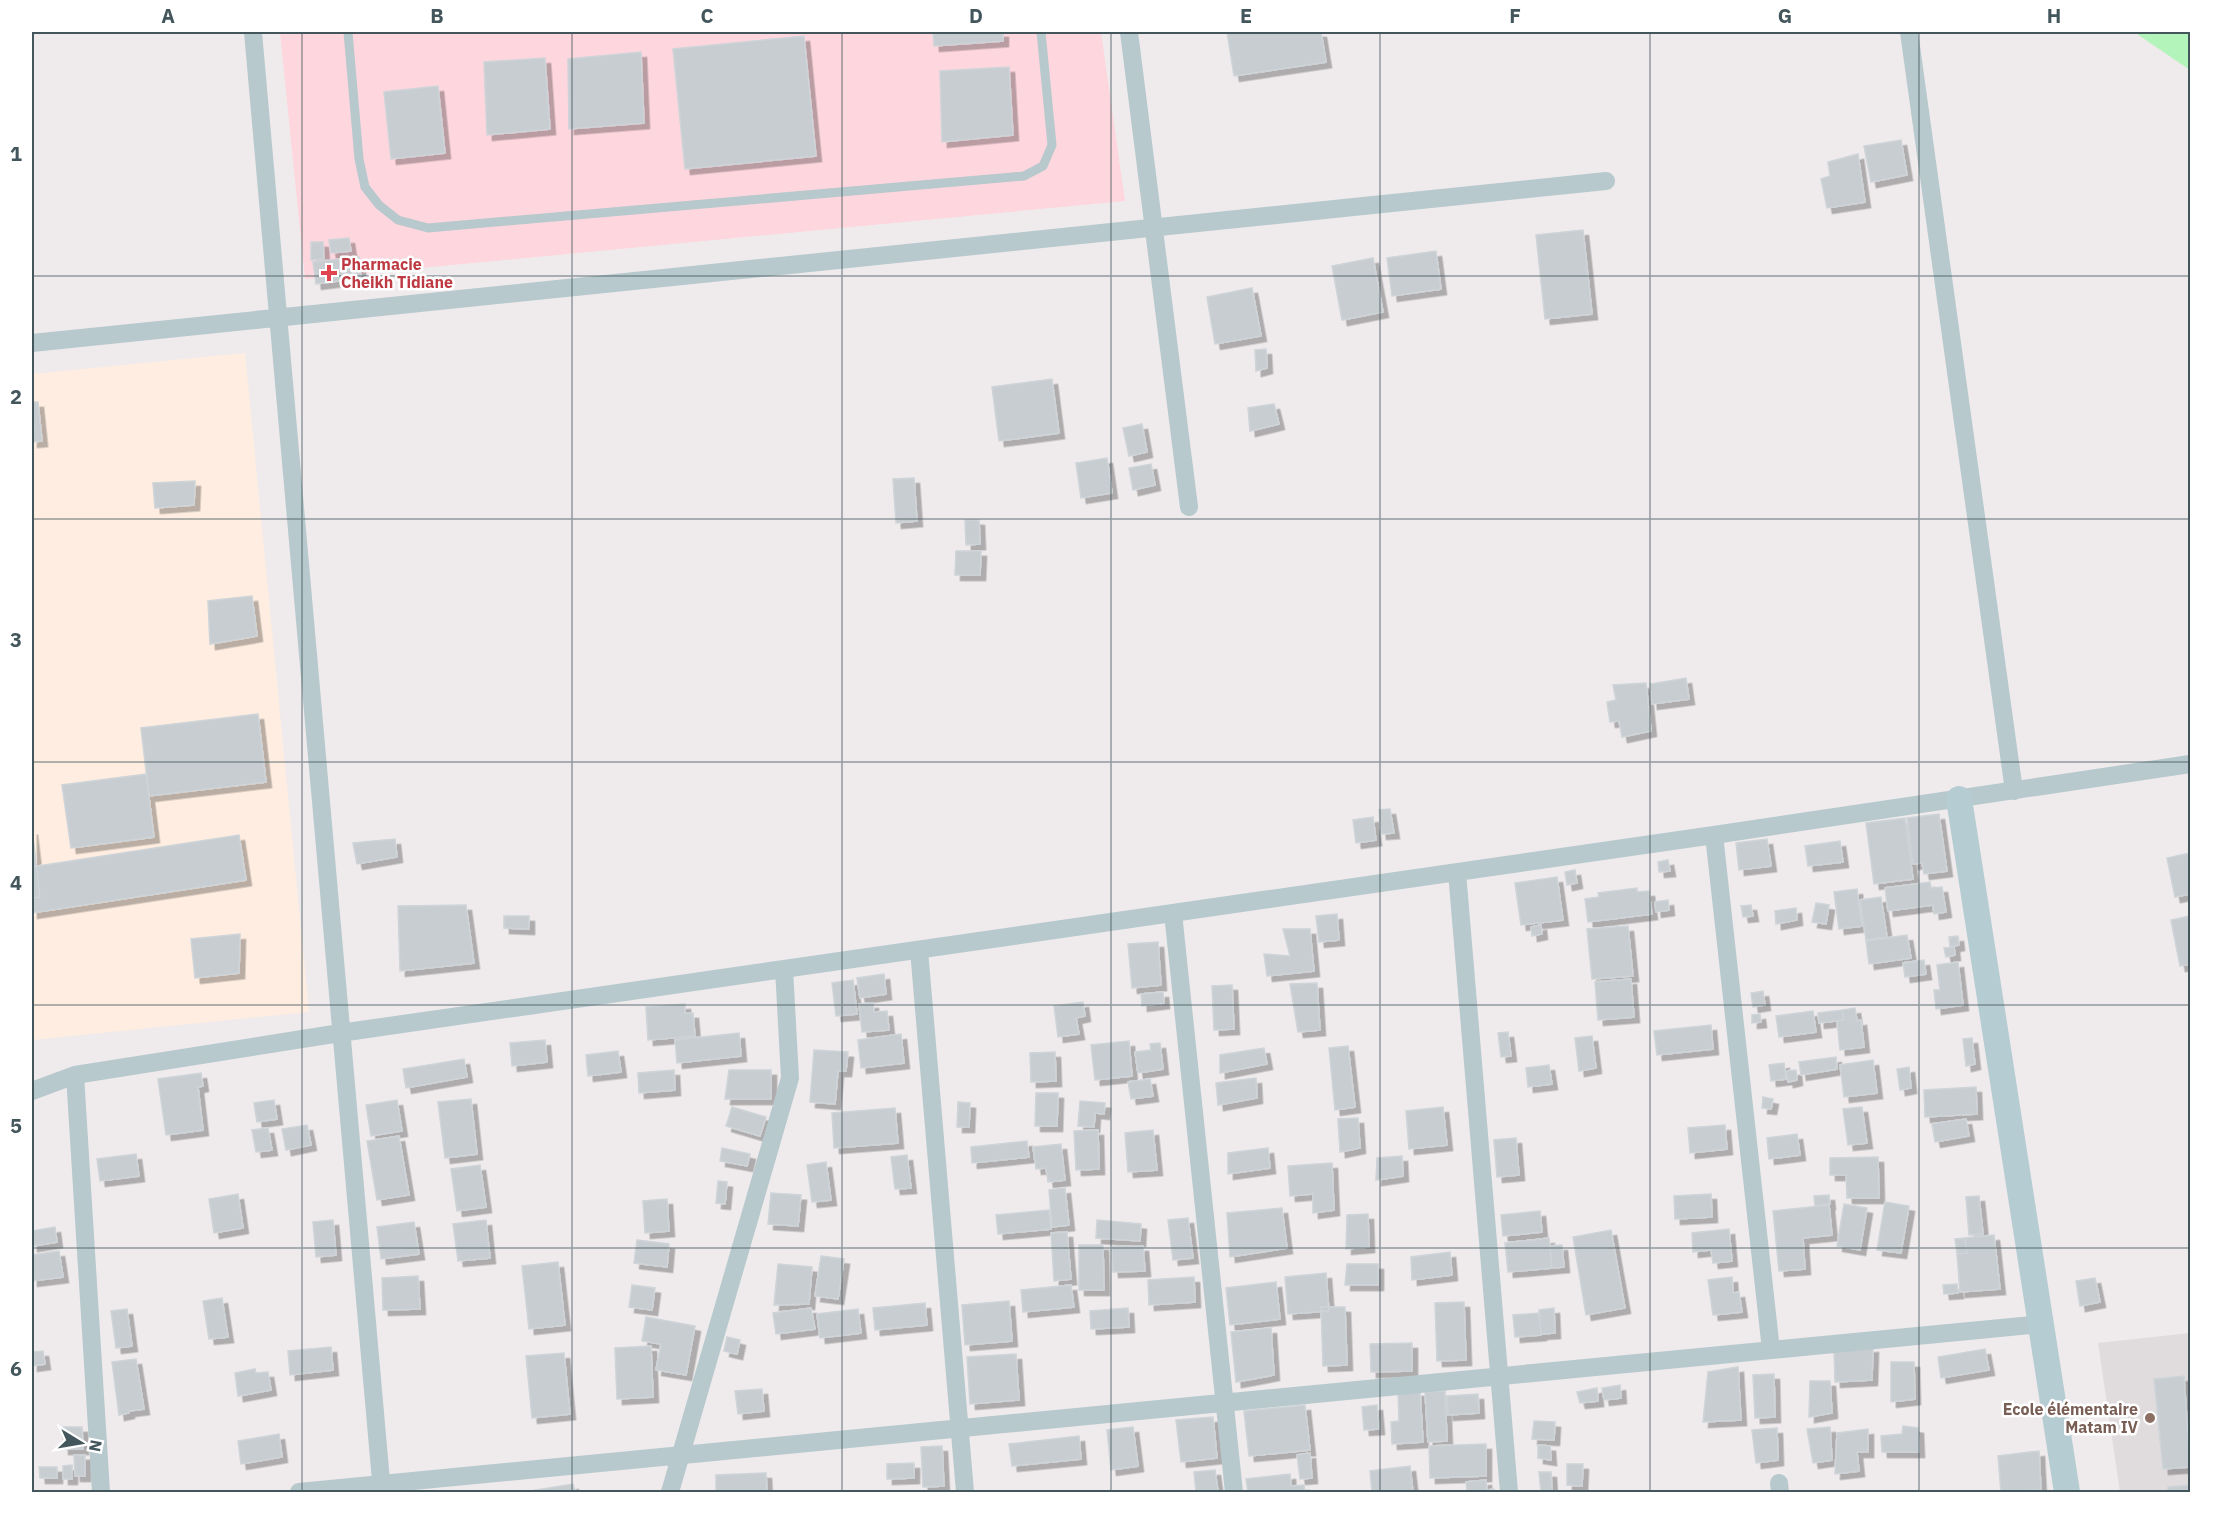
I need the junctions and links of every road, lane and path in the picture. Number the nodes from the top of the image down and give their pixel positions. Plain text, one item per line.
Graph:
1 (254, 32) edge
2 (348, 32) edge
3 (1041, 32) edge
4 (1129, 32) edge
5 (1909, 32) edge
6 (1606, 182) dead end
7 (1154, 228) junction
8 (278, 318) junction
9 (32, 343) edge
10 (1189, 507) dead end
11 (2190, 764) edge
12 (2014, 791) junction
13 (1959, 799) junction
14 (1714, 835) junction
15 (1457, 872) junction
16 (1173, 913) junction
17 (918, 950) junction
18 (784, 969) junction
19 (340, 1033) junction
20 (75, 1075) junction
21 (32, 1091) edge
22 (2041, 1324) junction
23 (1771, 1350) junction
24 (1499, 1376) junction
25 (1224, 1403) junction
26 (960, 1428) junction
27 (681, 1456) junction
28 (381, 1489) edge
29 (100, 1492) edge
30 (299, 1492) edge
31 (670, 1492) edge
32 (965, 1492) edge
33 (1233, 1492) edge
34 (1509, 1492) edge
35 (2067, 1492) edge

1 - 8 street
2 - 3 lane
4 - 7 street
5 - 12 street
6 - 7 street
7 - 8 street
7 - 10 street
8 - 9 street
8 - 19 street
11 - 12 street
12 - 13 street
13 - 14 street
13 - 22 street
14 - 15 street
14 - 23 street
15 - 16 street
15 - 24 street
16 - 17 street
16 - 25 street
17 - 18 street
17 - 26 street
18 - 19 street
18 - 27 street
19 - 20 street
19 - 28 street
20 - 21 street
20 - 29 street
22 - 23 street
22 - 35 street
23 - 24 street
24 - 25 street
24 - 34 street
25 - 26 street
25 - 33 street
26 - 27 street
26 - 32 street
27 - 28 street
27 - 31 street
28 - 30 street

